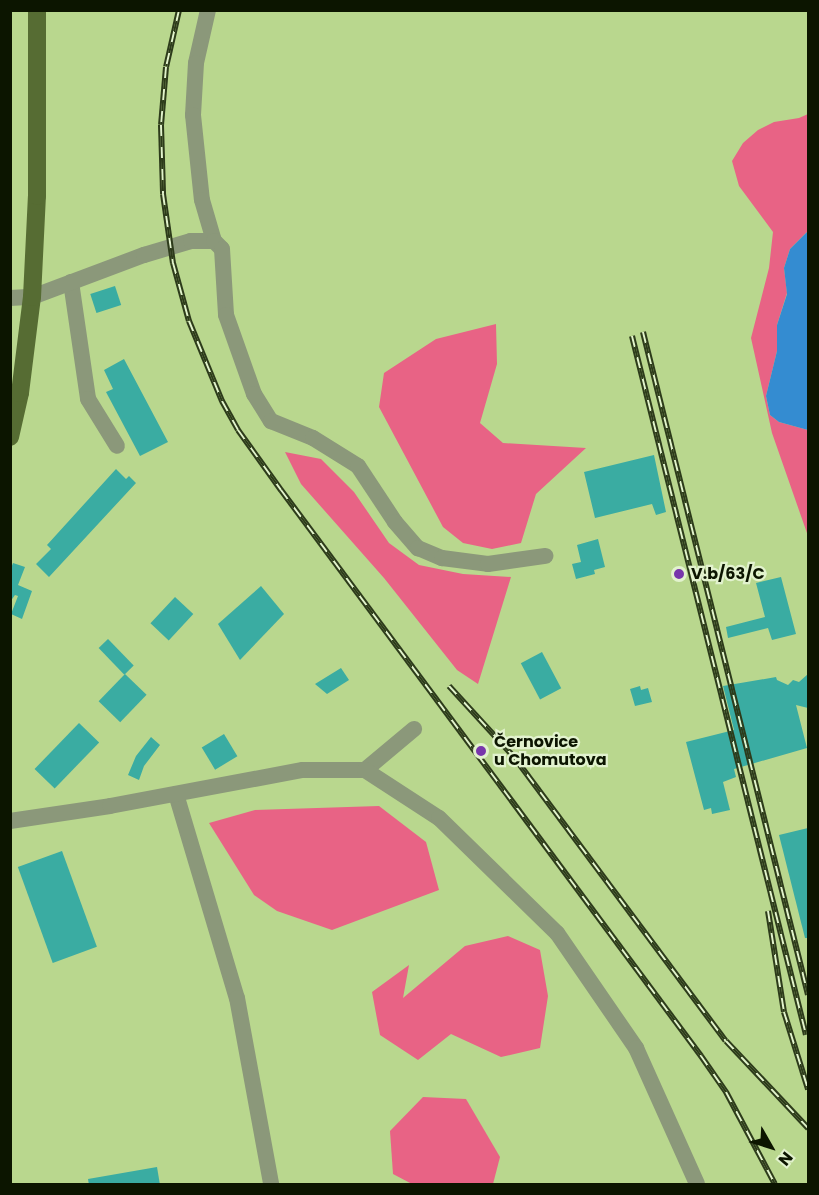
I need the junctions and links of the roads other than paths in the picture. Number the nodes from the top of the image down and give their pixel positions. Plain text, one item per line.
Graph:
1 (37, 10) edge
2 (208, 10) edge
3 (214, 241) junction
4 (71, 282) junction
5 (32, 297) junction
6 (10, 298) edge
7 (10, 437) edge
8 (117, 446) dead end
9 (544, 556) dead end
10 (414, 729) dead end
11 (364, 770) junction
12 (176, 794) junction
13 (10, 821) edge
14 (271, 1185) edge
15 (697, 1185) edge

1 - 5 main road
2 - 3 street
3 - 4 street
3 - 9 street
4 - 5 street
4 - 8 street
5 - 6 street
5 - 7 main road
10 - 11 street
11 - 12 street
11 - 15 street
12 - 13 street
12 - 14 street

